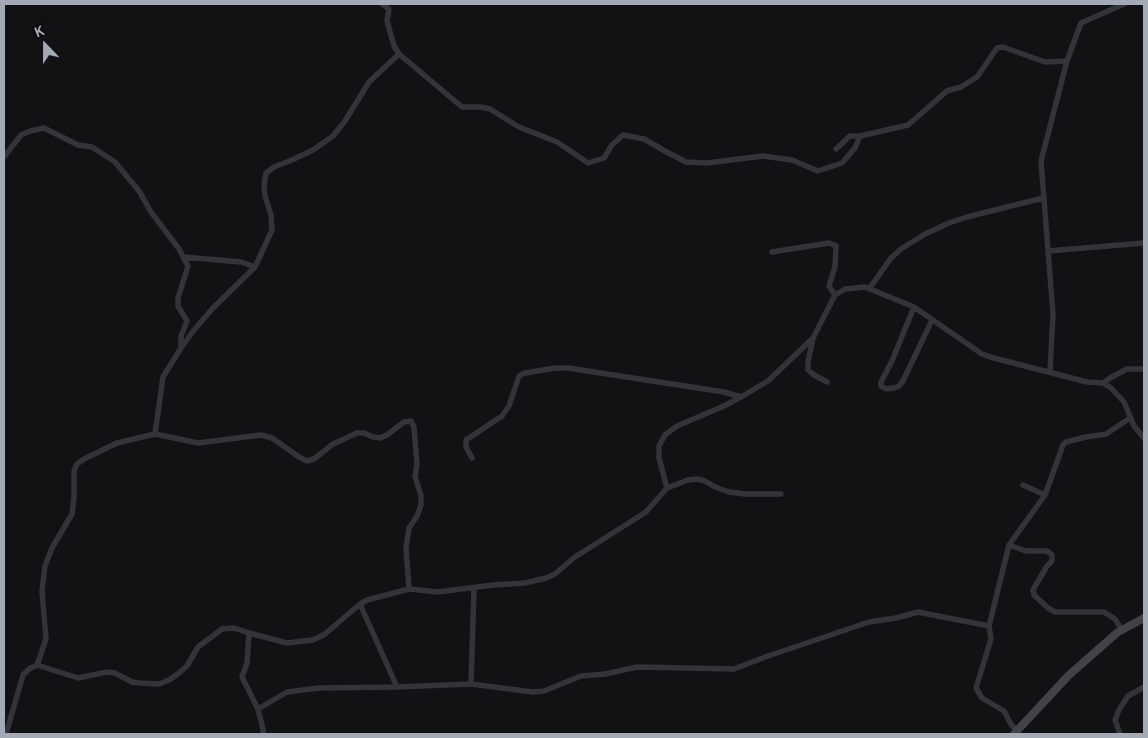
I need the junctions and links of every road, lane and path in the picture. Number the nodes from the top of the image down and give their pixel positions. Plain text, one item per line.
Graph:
1 (382, 4) edge
2 (1124, 4) edge
3 (399, 54) junction
4 (1067, 61) junction
5 (860, 136) junction
6 (836, 149) dead end
7 (4, 157) edge
8 (1043, 198) junction
9 (1144, 243) edge
10 (1048, 251) junction
11 (772, 252) dead end
12 (184, 257) junction
13 (255, 267) junction
14 (869, 289) junction
15 (835, 295) junction
16 (914, 307) junction
17 (932, 320) junction
18 (812, 338) junction
19 (181, 348) junction
20 (1144, 369) edge
21 (1050, 372) junction
22 (827, 382) dead end
23 (1104, 383) junction
24 (741, 397) junction
25 (1130, 418) junction
26 (155, 434) junction
27 (1144, 438) edge
28 (472, 458) dead end
29 (1023, 484) dead end
30 (667, 488) junction
31 (781, 494) dead end
32 (1045, 495) junction
33 (1009, 545) junction
34 (474, 588) junction
35 (409, 589) junction
36 (360, 604) junction
37 (1144, 618) edge
38 (989, 626) junction
39 (1122, 630) junction
40 (249, 633) junction
41 (37, 665) junction
42 (471, 684) junction
43 (397, 688) junction
44 (1143, 688) edge
45 (1144, 695) edge
46 (258, 710) junction
47 (1016, 732) edge
48 (6, 734) edge
49 (263, 734) edge
50 (1120, 734) edge

1 - 3 street
2 - 4 street
3 - 5 street
3 - 13 street
4 - 5 street
4 - 8 street
5 - 6 street
7 - 12 street
8 - 10 street
8 - 14 street
9 - 10 street
10 - 21 street
11 - 15 street
12 - 13 street
12 - 19 street
13 - 19 street
14 - 15 street
14 - 16 street
15 - 18 street
16 - 17 street
16 - 17 street
17 - 21 street
18 - 22 street
18 - 24 street
19 - 26 street
20 - 23 street
21 - 23 street
23 - 25 street
24 - 28 street
24 - 30 street
25 - 27 street
25 - 32 street
26 - 35 street
26 - 41 street
29 - 32 street
30 - 31 street
30 - 34 street
32 - 33 street
33 - 38 street
33 - 39 street
34 - 35 street
34 - 42 street
35 - 36 street
36 - 40 street
36 - 43 street
37 - 39 street
38 - 42 street
38 - 47 street
39 - 47 street
40 - 41 street
40 - 46 street
41 - 48 street
42 - 43 street
43 - 46 street
44 - 45 street
44 - 50 street
46 - 49 street

